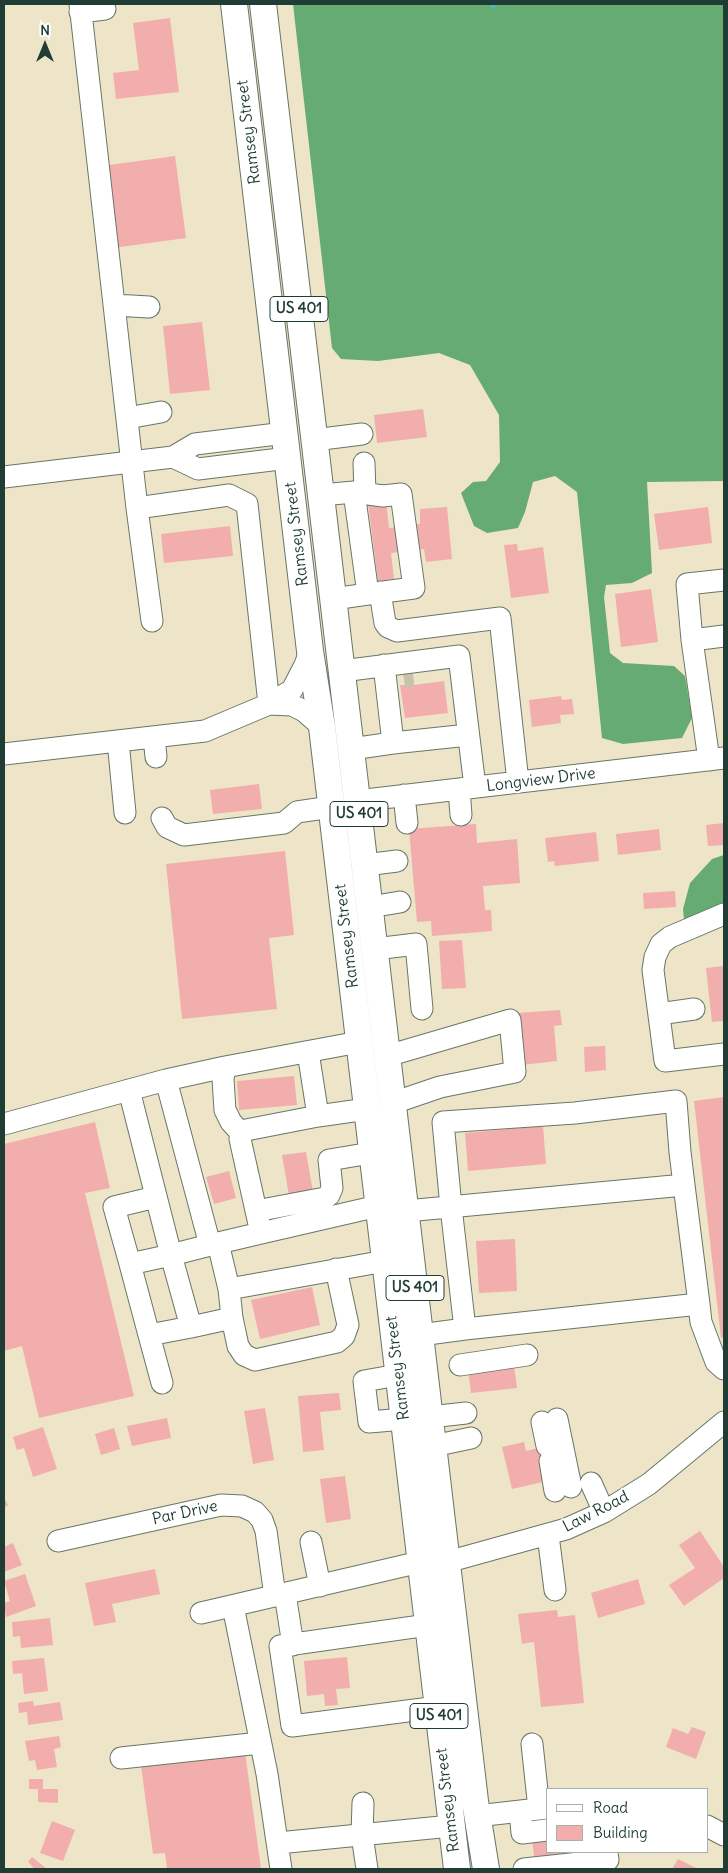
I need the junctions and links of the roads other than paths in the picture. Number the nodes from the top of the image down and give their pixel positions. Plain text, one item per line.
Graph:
1 (234, 4) edge
2 (263, 4) edge
3 (80, 8) edge
4 (105, 9) dead end
5 (114, 305) junction
6 (149, 307) dead end
7 (161, 412) dead end
8 (127, 418) junction
9 (285, 433) junction
10 (362, 434) dead end
11 (314, 440) junction
12 (173, 457) junction
13 (288, 458) junction
14 (132, 462) junction
15 (364, 463) dead end
16 (4, 477) edge
17 (360, 492) junction
18 (321, 495) junction
19 (137, 508) junction
20 (724, 580) edge
21 (374, 593) junction
22 (333, 599) junction
23 (152, 621) dead end
24 (724, 636) edge
25 (692, 640) junction
26 (310, 651) junction
27 (460, 666) junction
28 (342, 671) junction
29 (398, 673) junction
30 (269, 704) junction
31 (322, 727) junction
32 (468, 735) junction
33 (118, 741) junction
34 (393, 742) junction
35 (351, 748) junction
36 (4, 754) edge
37 (716, 759) edge
38 (518, 782) junction
39 (467, 788) junction
40 (404, 795) junction
41 (357, 801) junction
42 (331, 806) junction
43 (125, 814) dead end
44 (462, 815) dead end
45 (162, 818) dead end
46 (407, 823) dead end
47 (396, 861) dead end
48 (365, 865) junction
49 (400, 902) dead end
50 (370, 907) junction
51 (724, 914) edge
52 (374, 949) junction
53 (422, 1009) dead end
54 (694, 1009) dead end
55 (659, 1014) junction
56 (359, 1042) junction
57 (308, 1052) junction
58 (724, 1054) edge
59 (387, 1056) junction
60 (225, 1067) junction
61 (166, 1080) junction
62 (440, 1087) junction
63 (129, 1090) junction
64 (393, 1103) junction
65 (367, 1109) junction
66 (318, 1116) junction
67 (443, 1122) junction
68 (4, 1124) edge
69 (241, 1133) junction
70 (371, 1153) junction
71 (684, 1185) junction
72 (156, 1196) junction
73 (378, 1206) junction
74 (451, 1207) junction
75 (256, 1211) junction
76 (406, 1211) junction
77 (261, 1233) junction
78 (214, 1244) junction
79 (171, 1254) junction
80 (385, 1260) junction
81 (130, 1264) junction
82 (336, 1269) junction
83 (229, 1289) junction
84 (699, 1304) junction
85 (232, 1318) junction
86 (191, 1327) junction
87 (465, 1329) junction
88 (420, 1334) junction
89 (149, 1336) junction
90 (527, 1355) dead end
91 (460, 1365) dead end
92 (724, 1369) edge
93 (398, 1375) junction
94 (162, 1383) dead end
95 (466, 1413) dead end
96 (430, 1417) junction
97 (404, 1419) junction
98 (724, 1422) edge
99 (472, 1438) dead end
100 (433, 1446) junction
101 (570, 1487) junction
102 (604, 1512) junction
103 (548, 1535) junction
104 (58, 1541) dead end
105 (311, 1542) dead end
106 (420, 1562) junction
107 (447, 1562) junction
108 (320, 1586) junction
109 (556, 1590) dead end
110 (280, 1595) junction
111 (233, 1606) junction
112 (201, 1613) dead end
113 (428, 1625) junction
114 (293, 1644) junction
115 (438, 1707) junction
116 (260, 1743) junction
117 (532, 1744) dead end
118 (121, 1758) dead end
119 (363, 1803) dead end
120 (535, 1809) edge
121 (477, 1816) junction
122 (452, 1826) junction
123 (708, 1827) edge
124 (546, 1830) edge
125 (362, 1835) junction
126 (724, 1835) edge
127 (278, 1843) junction
128 (607, 1853) edge
129 (281, 1869) edge
130 (367, 1869) edge
131 (457, 1869) edge
132 (486, 1869) edge
133 (524, 1869) edge

1 - 9 main road, Ramsey Street / US 401
2 - 11 main road, Ramsey Street / US 401
3 - 4 street
3 - 5 street
5 - 6 street
5 - 8 street
7 - 8 street
8 - 14 street
9 - 11 main road
9 - 12 street
9 - 13 main road, Ramsey Street / US 401
10 - 11 street
11 - 13 main road
11 - 18 main road, Ramsey Street / US 401
12 - 13 street
12 - 14 street
13 - 26 main road, Ramsey Street / US 401
14 - 16 street
14 - 19 street
15 - 17 street
17 - 18 street
17 - 21 street
17 - 21 street
18 - 22 main road, Ramsey Street / US 401
19 - 23 street
19 - 30 street
20 - 25 street
21 - 22 street
21 - 38 street
22 - 28 main road, Ramsey Street / US 401
24 - 25 street
25 - 37 street
26 - 30 street
26 - 31 main road, Ramsey Street / US 401
27 - 29 street
27 - 29 street
27 - 32 street
28 - 29 street
28 - 35 main road, Ramsey Street / US 401
29 - 34 street
30 - 31 street
30 - 33 street
31 - 42 main road, Ramsey Street / US 401
32 - 34 street
32 - 39 street
33 - 36 street
33 - 43 street
34 - 35 street
35 - 41 main road, Ramsey Street / US 401
37 - 38 street, Longview Drive
38 - 39 street, Longview Drive
39 - 40 street, Longview Drive
39 - 44 street
40 - 41 street, Longview Drive
40 - 46 street
41 - 48 main road, Ramsey Street / US 401
42 - 45 street
42 - 56 main road, Ramsey Street / US 401
47 - 48 street
48 - 50 main road, Ramsey Street / US 401
49 - 50 street
50 - 52 main road, Ramsey Street / US 401
51 - 55 street
52 - 53 street
52 - 59 main road, Ramsey Street / US 401
54 - 55 street
55 - 58 street
56 - 57 street
56 - 65 main road, Ramsey Street / US 401
57 - 60 street
57 - 66 street
59 - 62 street
59 - 64 main road, Ramsey Street / US 401
60 - 61 street
60 - 69 street
61 - 63 street
61 - 78 street
62 - 64 street
62 - 67 street
63 - 68 street
63 - 72 street
64 - 76 main road, Ramsey Street / US 401
65 - 66 street
65 - 70 main road, Ramsey Street / US 401
66 - 69 street
67 - 71 street
67 - 74 street
69 - 75 street
70 - 73 main road, Ramsey Street / US 401
70 - 75 street
71 - 74 street
71 - 84 street
72 - 79 street
72 - 81 street
73 - 77 street
73 - 80 main road, Ramsey Street / US 401
74 - 76 street
74 - 87 street
75 - 77 street
76 - 88 main road, Ramsey Street / US 401
77 - 78 street
78 - 79 street
78 - 83 street
79 - 81 street
79 - 86 street
80 - 82 street
80 - 93 main road, Ramsey Street / US 401
81 - 89 street
82 - 83 street
82 - 85 street
83 - 85 street
84 - 87 street
84 - 92 street
85 - 86 street
86 - 89 street
87 - 88 street
88 - 96 main road, Ramsey Street / US 401
89 - 94 street
90 - 91 street
93 - 97 main road, Ramsey Street / US 401
93 - 97 street
95 - 96 street
96 - 100 main road, Ramsey Street / US 401
97 - 106 main road, Ramsey Street / US 401
98 - 102 street, Law Road
99 - 100 street
100 - 107 main road, Ramsey Street / US 401
101 - 101 street
101 - 102 street
102 - 103 street, Law Road
103 - 107 street, Law Road
103 - 109 street
104 - 110 street, Par Drive
105 - 108 street
106 - 107 street, Law Road
106 - 108 street
106 - 113 main road, Ramsey Street / US 401
107 - 121 main road, Ramsey Street / US 401
108 - 110 street
110 - 111 street
110 - 114 street, Par Drive
111 - 112 street
111 - 116 street
113 - 114 street
113 - 115 main road, Ramsey Street / US 401
114 - 115 street
115 - 122 main road, Ramsey Street / US 401
116 - 118 street
116 - 127 street
117 - 120 street
119 - 125 street
120 - 121 street
120 - 124 street
121 - 132 main road, Ramsey Street / US 401
122 - 125 street
122 - 131 main road, Ramsey Street / US 401
123 - 126 street
125 - 127 street
125 - 130 street
127 - 129 street
128 - 133 street

